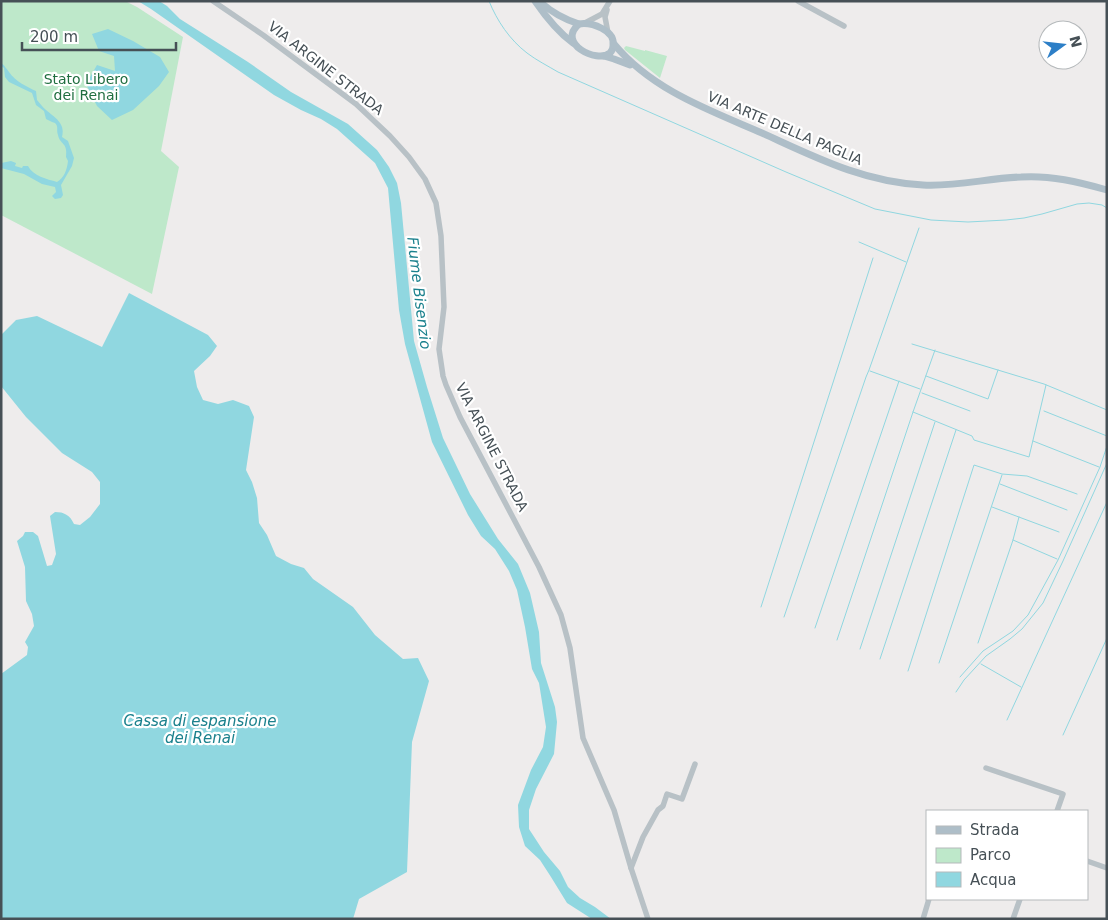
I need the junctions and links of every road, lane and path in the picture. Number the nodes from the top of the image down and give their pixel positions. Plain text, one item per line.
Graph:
1 (213, 1) edge
2 (535, 1) edge
3 (539, 1) edge
4 (798, 1) edge
5 (609, 4) edge
6 (581, 24) junction
7 (844, 26) dead end
8 (608, 32) junction
9 (573, 44) junction
10 (614, 44) junction
11 (604, 56) junction
12 (639, 70) junction
13 (1107, 190) edge
14 (695, 764) dead end
15 (986, 768) dead end
16 (1057, 810) edge
17 (1088, 861) edge
18 (631, 868) junction
19 (1107, 868) edge
20 (930, 900) edge
21 (1020, 900) edge
22 (648, 919) edge
23 (922, 919) edge
24 (1014, 919) edge

1 - 18 street, VIA ARGINE STRADA
2 - 9 main road, VIA ARTE DELLA PAGLIA
3 - 6 main road
4 - 7 street
5 - 6 street
5 - 8 street
6 - 8 main road
6 - 9 main road
8 - 10 main road, VIA ARTE DELLA PAGLIA
9 - 11 main road, VIA ARTE DELLA PAGLIA
10 - 11 main road
10 - 12 main road, VIA ARTE DELLA PAGLIA
11 - 12 main road, VIA ARTE DELLA PAGLIA
12 - 13 main road, VIA ARTE DELLA PAGLIA
14 - 18 street
15 - 16 street
17 - 19 street
18 - 22 street, VIA ARGINE STRADA
20 - 23 street
21 - 24 street

